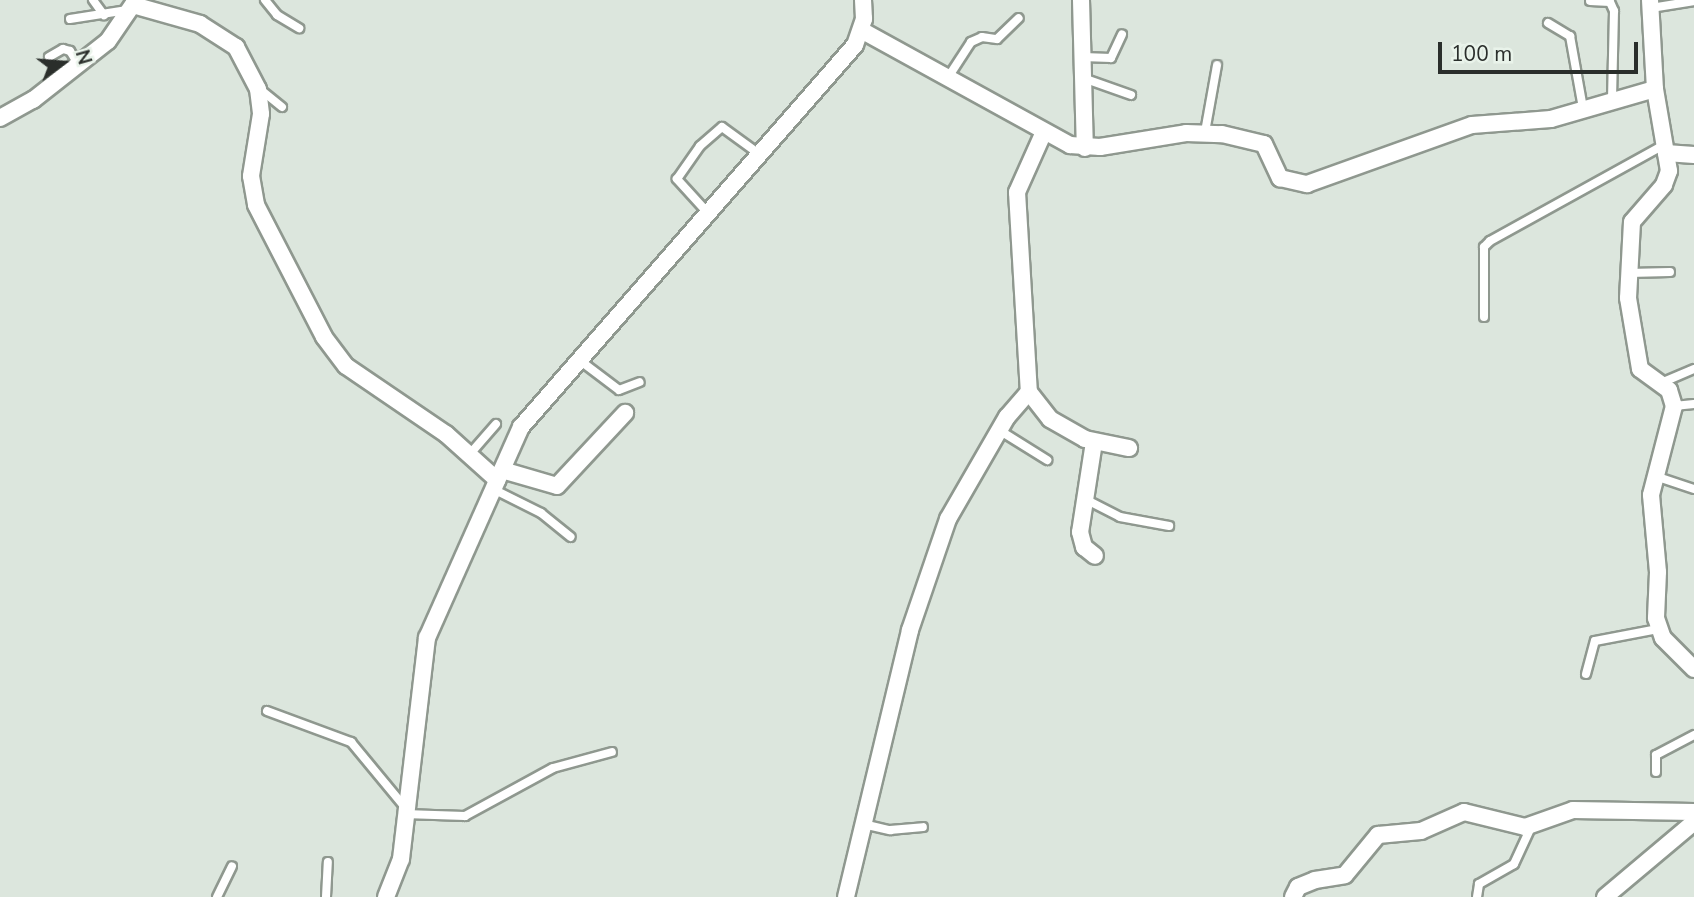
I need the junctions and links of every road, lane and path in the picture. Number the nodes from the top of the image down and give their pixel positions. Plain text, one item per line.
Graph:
1 (93, 0) edge
2 (265, 0) edge
3 (863, 0) edge
4 (1081, 0) edge
5 (1590, 1) edge
6 (1694, 1) edge
7 (1650, 4) edge
8 (133, 5) edge
9 (104, 15) junction
10 (1020, 18) dead end
11 (70, 19) dead end
12 (1548, 23) dead end
13 (299, 28) dead end
14 (861, 30) junction
15 (1122, 34) dead end
16 (49, 57) dead end
17 (1083, 57) junction
18 (78, 64) junction
19 (1217, 65) dead end
20 (1083, 78) junction
21 (947, 79) junction
22 (258, 89) junction
23 (1655, 89) junction
24 (1131, 95) dead end
25 (1612, 99) junction
26 (282, 107) dead end
27 (1583, 108) junction
28 (0, 118) edge
29 (1205, 132) junction
30 (1043, 134) junction
31 (1085, 148) junction
32 (1665, 149) junction
33 (759, 154) junction
34 (1694, 155) edge
35 (706, 212) junction
36 (1670, 272) dead end
37 (1629, 273) junction
38 (1484, 317) dead end
39 (578, 359) junction
40 (1694, 369) edge
41 (639, 382) dead end
42 (1661, 383) junction
43 (1029, 392) junction
44 (1694, 404) edge
45 (1674, 406) junction
46 (625, 413) dead end
47 (496, 424) dead end
48 (999, 430) junction
49 (1094, 442) junction
50 (1129, 448) dead end
51 (469, 455) junction
52 (1047, 460) dead end
53 (1655, 476) junction
54 (497, 480) junction
55 (1694, 489) edge
56 (1085, 499) junction
57 (1169, 526) dead end
58 (571, 537) dead end
59 (1095, 556) dead end
60 (1658, 629) junction
61 (1694, 670) edge
62 (1586, 674) dead end
63 (267, 711) dead end
64 (1694, 735) edge
65 (612, 752) dead end
66 (1656, 772) dead end
67 (404, 810) junction
68 (1694, 813) edge
69 (1694, 822) edge
70 (863, 824) junction
71 (1532, 825) junction
72 (923, 827) dead end
73 (328, 862) dead end
74 (232, 866) dead end
75 (217, 897) edge
76 (326, 897) edge
77 (386, 897) edge
78 (846, 897) edge
79 (1293, 897) edge
80 (1477, 897) edge
81 (1605, 897) edge

1 - 9 lane
2 - 13 lane
3 - 14 street
4 - 17 street
5 - 25 lane
6 - 7 lane
7 - 23 street
8 - 9 lane
8 - 18 street
8 - 22 street
9 - 11 lane
10 - 21 lane
12 - 27 lane
14 - 21 street
14 - 33 street
15 - 17 lane
16 - 18 lane
17 - 20 street
18 - 28 street
19 - 29 lane
20 - 24 lane
20 - 31 street
21 - 30 street
22 - 26 lane
22 - 51 street
23 - 25 street
23 - 32 street
25 - 27 street
27 - 29 street
29 - 31 street
30 - 31 street
30 - 43 street
32 - 34 street
32 - 37 street
32 - 38 lane
33 - 35 street
33 - 35 lane
35 - 39 street
36 - 37 lane
37 - 42 street
39 - 41 lane
39 - 54 street
40 - 42 lane
42 - 45 street
43 - 48 street
43 - 49 street
44 - 45 lane
45 - 53 street
46 - 54 street
47 - 51 lane
48 - 52 lane
48 - 70 street
49 - 50 street
49 - 56 street
51 - 54 street
53 - 55 lane
53 - 60 street
54 - 58 lane
54 - 67 street
56 - 57 lane
56 - 59 street
60 - 61 street
60 - 62 lane
63 - 67 lane
64 - 66 lane
65 - 67 lane
67 - 77 street
68 - 71 street
69 - 81 street
70 - 72 lane
70 - 78 street
71 - 79 street
71 - 80 lane
73 - 76 lane
74 - 75 lane

